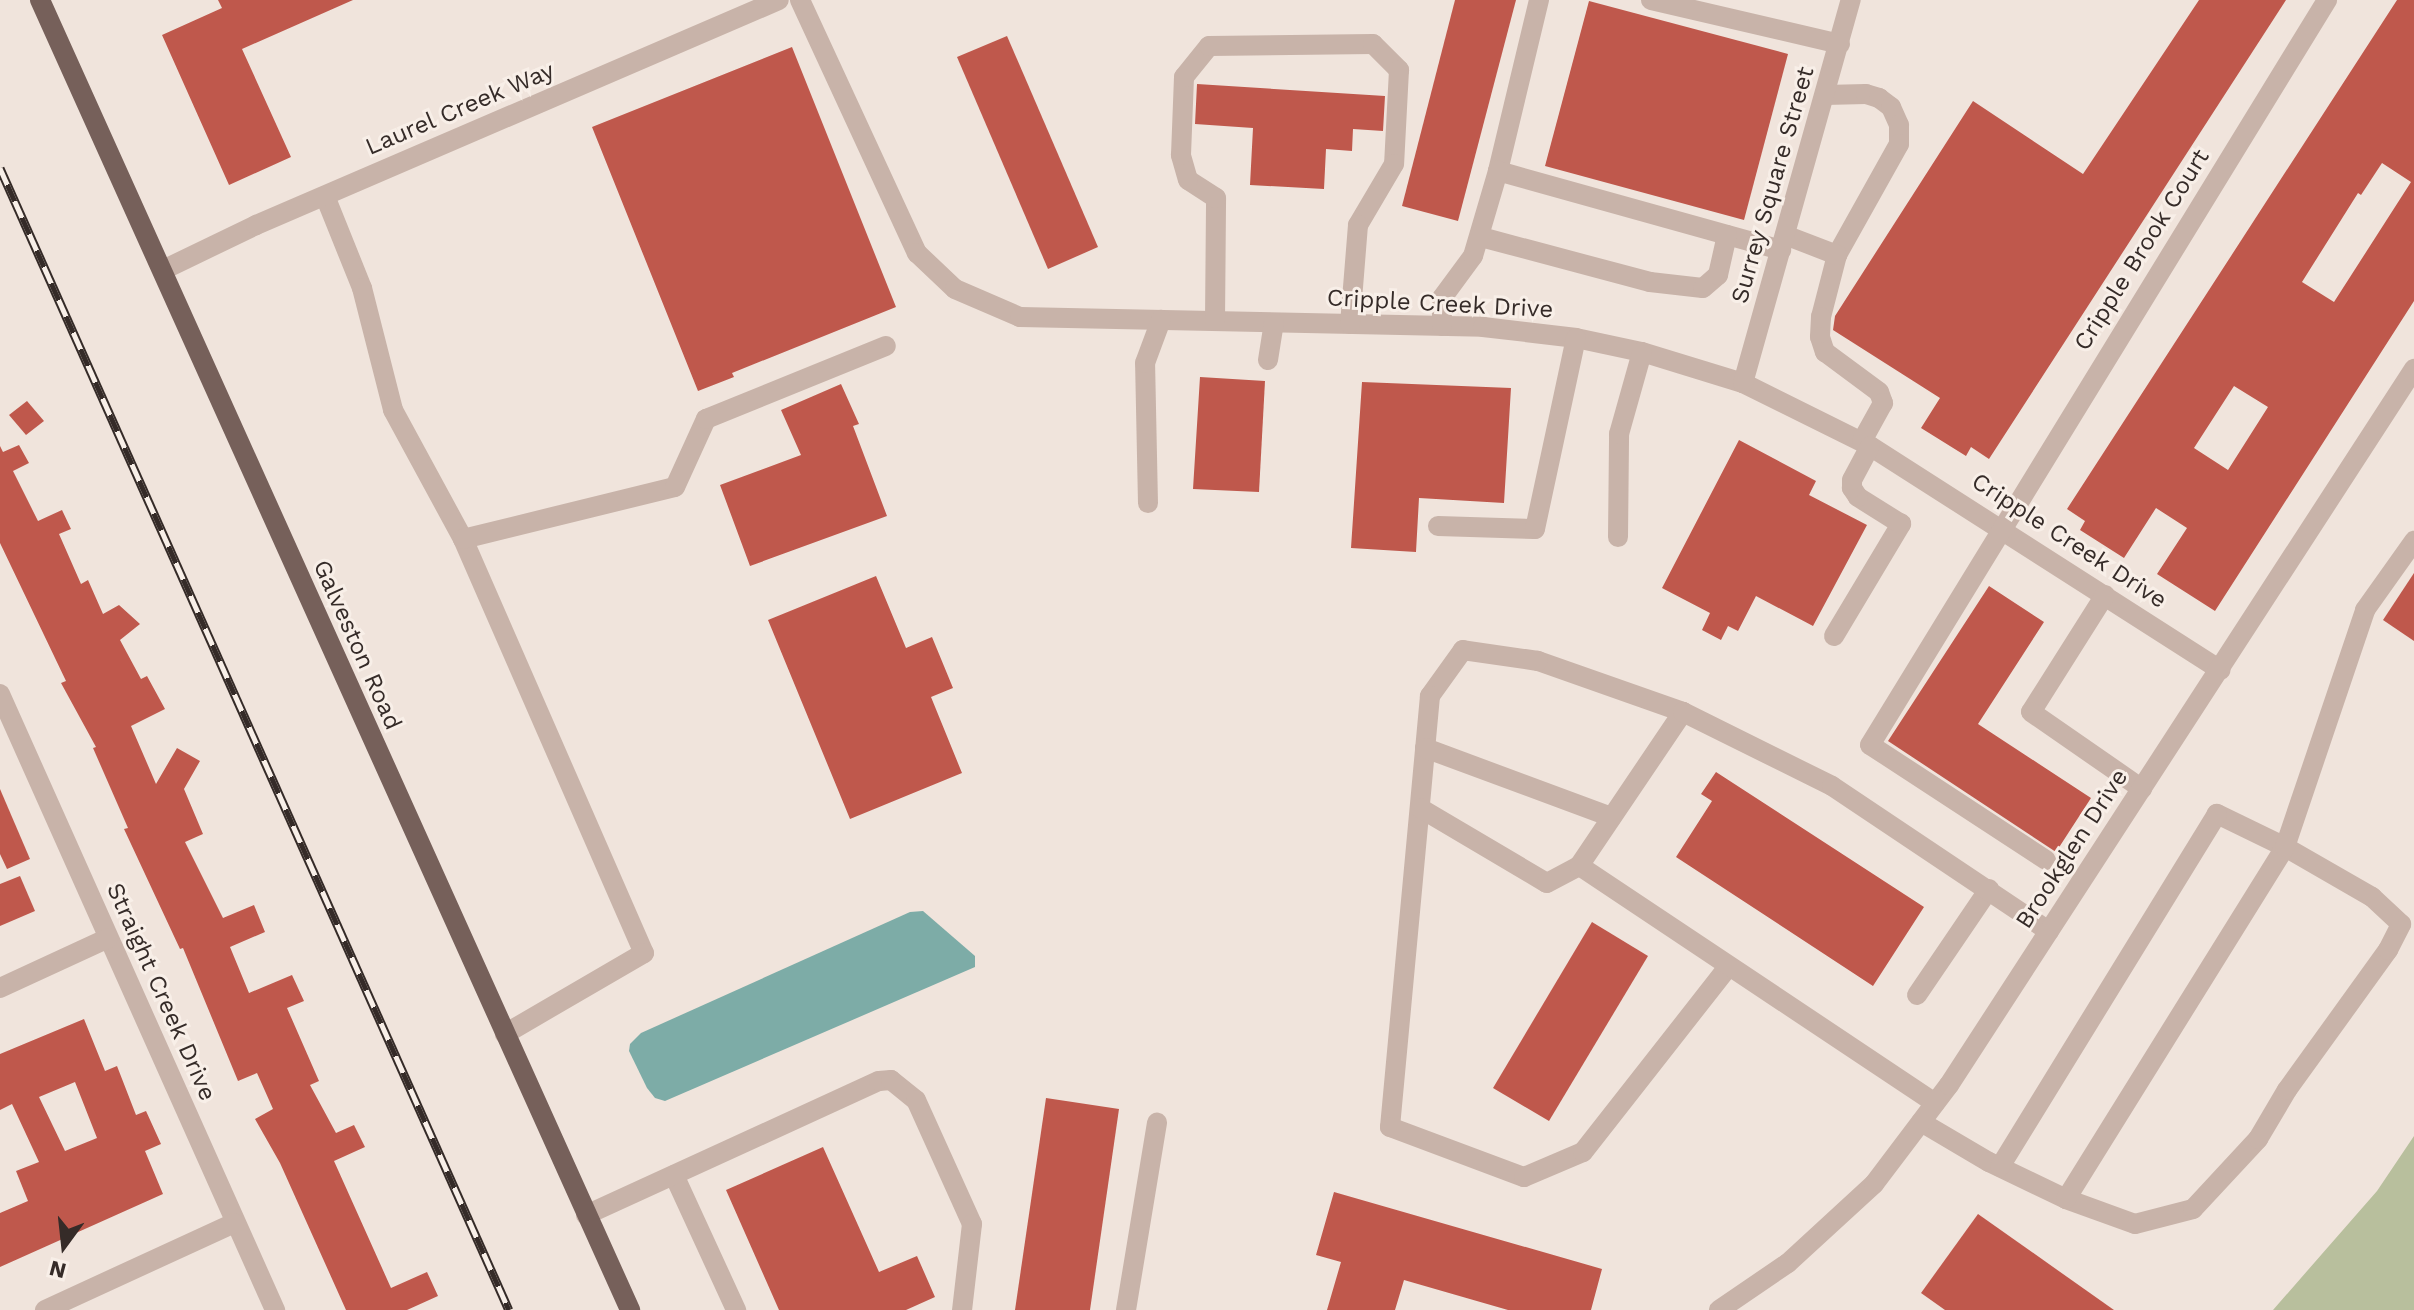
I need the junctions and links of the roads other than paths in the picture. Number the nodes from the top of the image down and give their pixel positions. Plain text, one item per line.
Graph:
1 (40, 0) edge
2 (779, 0) edge
3 (800, 0) edge
4 (1539, 0) edge
5 (1651, 0) edge
6 (1851, 0) edge
7 (2327, 0) edge
8 (1840, 44) junction
9 (1825, 95) junction
10 (1498, 171) junction
11 (325, 196) junction
12 (1727, 235) junction
13 (1481, 237) junction
14 (1783, 242) junction
15 (1837, 255) junction
16 (163, 270) junction
17 (1161, 320) junction
18 (1215, 321) junction
19 (1274, 323) junction
20 (1350, 324) junction
21 (1442, 326) junction
22 (1576, 338) junction
23 (886, 346) dead end
24 (1642, 352) junction
25 (1268, 360) dead end
26 (2414, 369) edge
27 (1743, 383) junction
28 (1866, 444) junction
29 (1148, 503) dead end
30 (1438, 526) dead end
31 (2002, 527) junction
32 (1618, 537) dead end
33 (463, 539) junction
34 (2414, 541) edge
35 (2105, 595) junction
36 (1834, 636) dead end
37 (2220, 670) junction
38 (0, 694) edge
39 (1683, 712) junction
40 (1425, 748) junction
41 (2142, 789) junction
42 (1420, 808) junction
43 (1612, 817) junction
44 (2285, 847) junction
45 (2046, 860) dead end
46 (1579, 866) junction
47 (1989, 889) junction
48 (2049, 931) junction
49 (108, 938) junction
50 (1729, 966) junction
51 (0, 988) edge
52 (1917, 995) dead end
53 (505, 1034) junction
54 (1935, 1103) junction
55 (1921, 1122) junction
56 (1157, 1123) dead end
57 (2000, 1167) junction
58 (674, 1175) junction
59 (2066, 1199) junction
60 (586, 1215) junction
61 (234, 1223) junction
62 (45, 1310) edge
63 (275, 1310) edge
64 (630, 1310) edge
65 (736, 1310) edge
66 (962, 1310) edge
67 (1126, 1310) edge
68 (1719, 1310) edge

1 - 16 main road, Galveston Road
2 - 11 street, Laurel Creek Way
3 - 17 street, Cripple Creek Drive
4 - 10 street
5 - 8 street
6 - 8 street, Surrey Square Street
7 - 31 street, Cripple Brook Court
8 - 9 street, Surrey Square Street
9 - 14 street, Surrey Square Street
9 - 15 street
10 - 12 street
10 - 13 street
11 - 16 street, Laurel Creek Way
11 - 33 street
12 - 13 street
12 - 14 street
13 - 21 street
14 - 15 street
14 - 27 street, Surrey Square Street
15 - 28 street
16 - 53 main road, Galveston Road
17 - 18 street, Cripple Creek Drive
17 - 29 street
18 - 19 street, Cripple Creek Drive
18 - 20 street
19 - 20 street, Cripple Creek Drive
19 - 25 street
20 - 21 street, Cripple Creek Drive
21 - 22 street, Cripple Creek Drive
22 - 24 street, Cripple Creek Drive
22 - 30 street
23 - 33 street
24 - 27 street, Cripple Creek Drive
24 - 32 street
26 - 37 street, Brookglen Drive
27 - 28 street, Cripple Creek Drive
28 - 31 street, Cripple Creek Drive
28 - 36 street
31 - 35 street, Cripple Creek Drive
31 - 45 street, Cripple Brook Court
33 - 53 street
34 - 44 street
35 - 37 street, Cripple Creek Drive
35 - 41 street
37 - 41 street, Brookglen Drive
38 - 49 street, Straight Creek Drive
39 - 40 street
39 - 43 street
39 - 47 street
40 - 42 street
40 - 43 street
41 - 48 street, Brookglen Drive
42 - 46 street
42 - 50 street
43 - 46 street
44 - 57 street
44 - 59 street
44 - 59 street
46 - 50 street
47 - 48 street
47 - 52 street
48 - 54 street, Brookglen Drive
49 - 51 street
49 - 61 street, Straight Creek Drive
50 - 54 street
53 - 60 main road, Galveston Road
54 - 55 street, Brookglen Drive
55 - 57 street
55 - 68 street, Brookglen Drive
56 - 67 street
57 - 59 street
58 - 60 street
58 - 65 street
58 - 66 street
60 - 64 main road, Galveston Road
61 - 62 street
61 - 63 street, Straight Creek Drive

